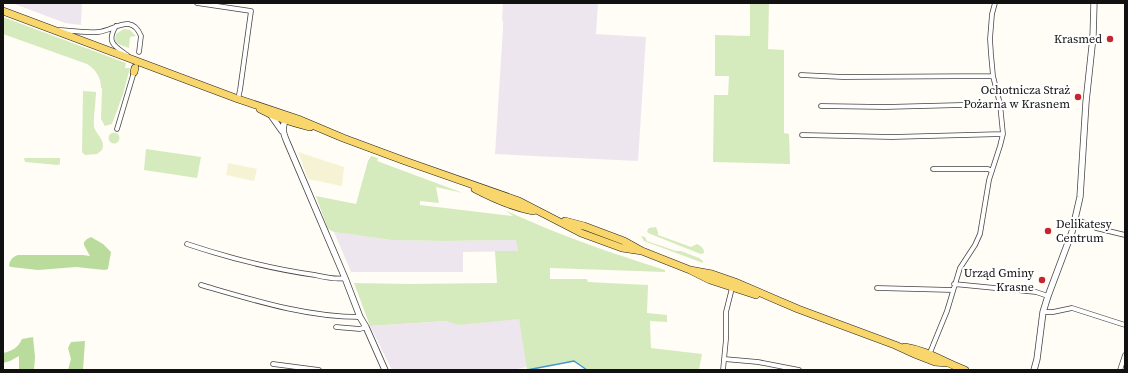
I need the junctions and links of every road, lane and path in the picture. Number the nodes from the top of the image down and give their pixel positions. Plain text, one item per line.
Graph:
1 (197, 3) edge
2 (995, 3) edge
3 (1094, 3) edge
4 (3, 11) edge
5 (116, 26) junction
6 (53, 30) junction
7 (139, 52) dead end
8 (132, 59) junction
9 (135, 70) dead end
10 (801, 75) dead end
11 (993, 76) junction
12 (238, 99) junction
13 (1000, 104) junction
14 (821, 106) dead end
15 (273, 112) junction
16 (294, 117) junction
17 (285, 120) junction
18 (117, 129) dead end
19 (324, 130) junction
20 (283, 132) junction
21 (1003, 134) junction
22 (802, 135) dead end
23 (934, 169) dead end
24 (992, 171) junction
25 (1076, 219) junction
26 (1125, 235) edge
27 (187, 244) dead end
28 (690, 270) junction
29 (345, 278) junction
30 (954, 284) junction
31 (201, 285) dead end
32 (732, 288) junction
33 (877, 288) dead end
34 (953, 290) junction
35 (1048, 296) junction
36 (778, 300) junction
37 (1044, 312) junction
38 (360, 317) junction
39 (1125, 326) edge
40 (336, 327) dead end
41 (366, 327) junction
42 (895, 345) junction
43 (929, 353) junction
44 (917, 355) junction
45 (1125, 355) edge
46 (724, 359) junction
47 (933, 361) junction
48 (273, 364) dead end
49 (945, 365) edge
50 (319, 370) edge
51 (385, 370) edge
52 (723, 370) edge
53 (799, 370) edge
54 (965, 370) edge
55 (1034, 370) edge
56 (1120, 370) edge

1 - 12 street
2 - 11 street
3 - 25 street
4 - 6 main road
5 - 6 street
5 - 7 street
5 - 8 street
6 - 8 main road
8 - 12 main road
9 - 18 street
10 - 11 street
11 - 13 street
12 - 15 main road
13 - 14 street
13 - 21 street
15 - 16 main road
15 - 17 main road
15 - 20 street
16 - 17 street
16 - 19 main road
17 - 19 main road
17 - 20 street
19 - 28 main road
20 - 29 street
21 - 22 street
21 - 24 street
23 - 24 street
24 - 30 street
25 - 26 street
25 - 35 street
27 - 29 street
28 - 32 main road
28 - 36 main road
29 - 38 street
30 - 34 street
30 - 35 street
31 - 38 street
32 - 36 main road
32 - 46 street
33 - 34 street
34 - 43 street
35 - 37 street
36 - 42 main road
37 - 39 street
37 - 55 street
38 - 41 street
40 - 41 street
41 - 51 street
42 - 43 main road
42 - 44 main road
43 - 44 street
43 - 47 street
43 - 49 main road
44 - 47 main road
45 - 56 street
46 - 52 street
46 - 53 street
47 - 49 main road
48 - 50 street
49 - 54 main road

